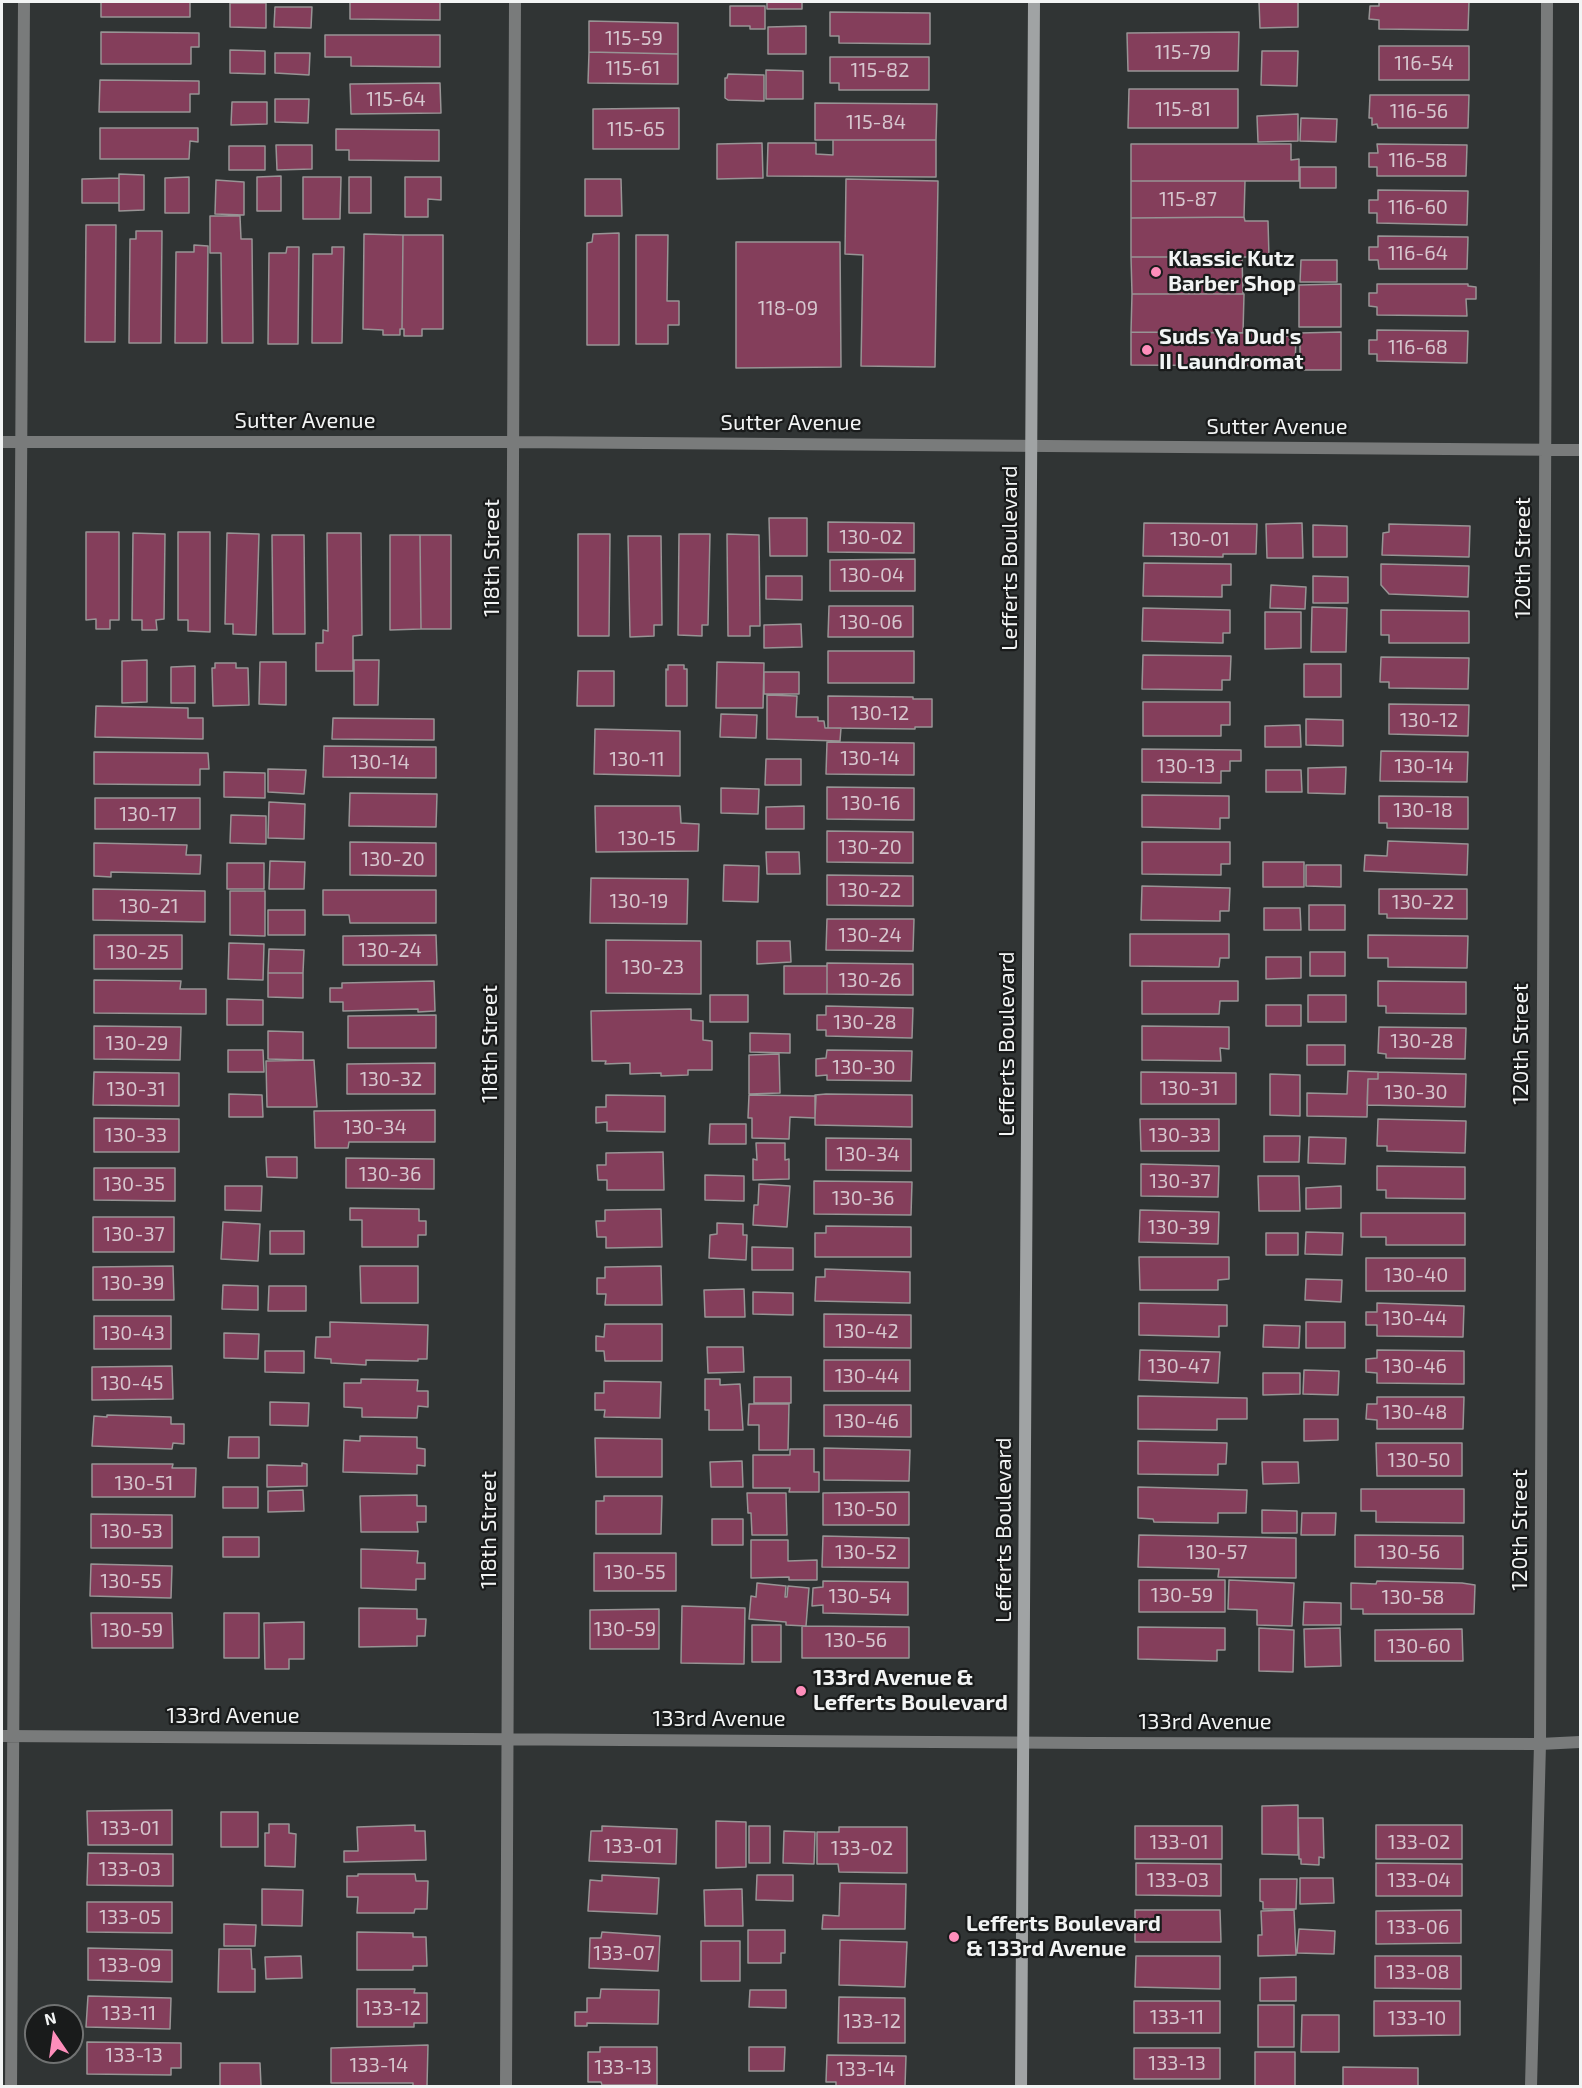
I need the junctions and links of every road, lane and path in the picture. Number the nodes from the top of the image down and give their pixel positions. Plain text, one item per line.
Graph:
1 (24, 2) edge
2 (515, 2) edge
3 (1034, 2) edge
4 (1547, 2) edge
5 (2, 442) edge
6 (21, 442) junction
7 (513, 442) junction
8 (1032, 446) junction
9 (1545, 450) junction
10 (1581, 450) edge
11 (8, 1736) edge
12 (509, 1738) junction
13 (1581, 1742) edge
14 (1023, 1743) junction
15 (1540, 1744) junction
16 (12, 2086) edge
17 (506, 2086) edge
18 (1021, 2086) edge
19 (1532, 2086) edge

1 - 6 street
2 - 7 street, 118th Street
3 - 8 main road, Lefferts Boulevard
4 - 9 street, 120th Street
5 - 6 street, Sutter Avenue
6 - 7 street, Sutter Avenue
6 - 11 street
7 - 8 street, Sutter Avenue
7 - 12 street, 118th Street
8 - 9 street, Sutter Avenue
8 - 14 main road, Lefferts Boulevard
9 - 10 street, Sutter Avenue
9 - 15 street, 120th Street
11 - 12 street, 133rd Avenue
11 - 16 street
12 - 14 street, 133rd Avenue
12 - 17 street, 118th Street
13 - 15 street, 133rd Avenue
14 - 15 street, 133rd Avenue
14 - 18 main road, Lefferts Boulevard
15 - 19 street, 120th Street

